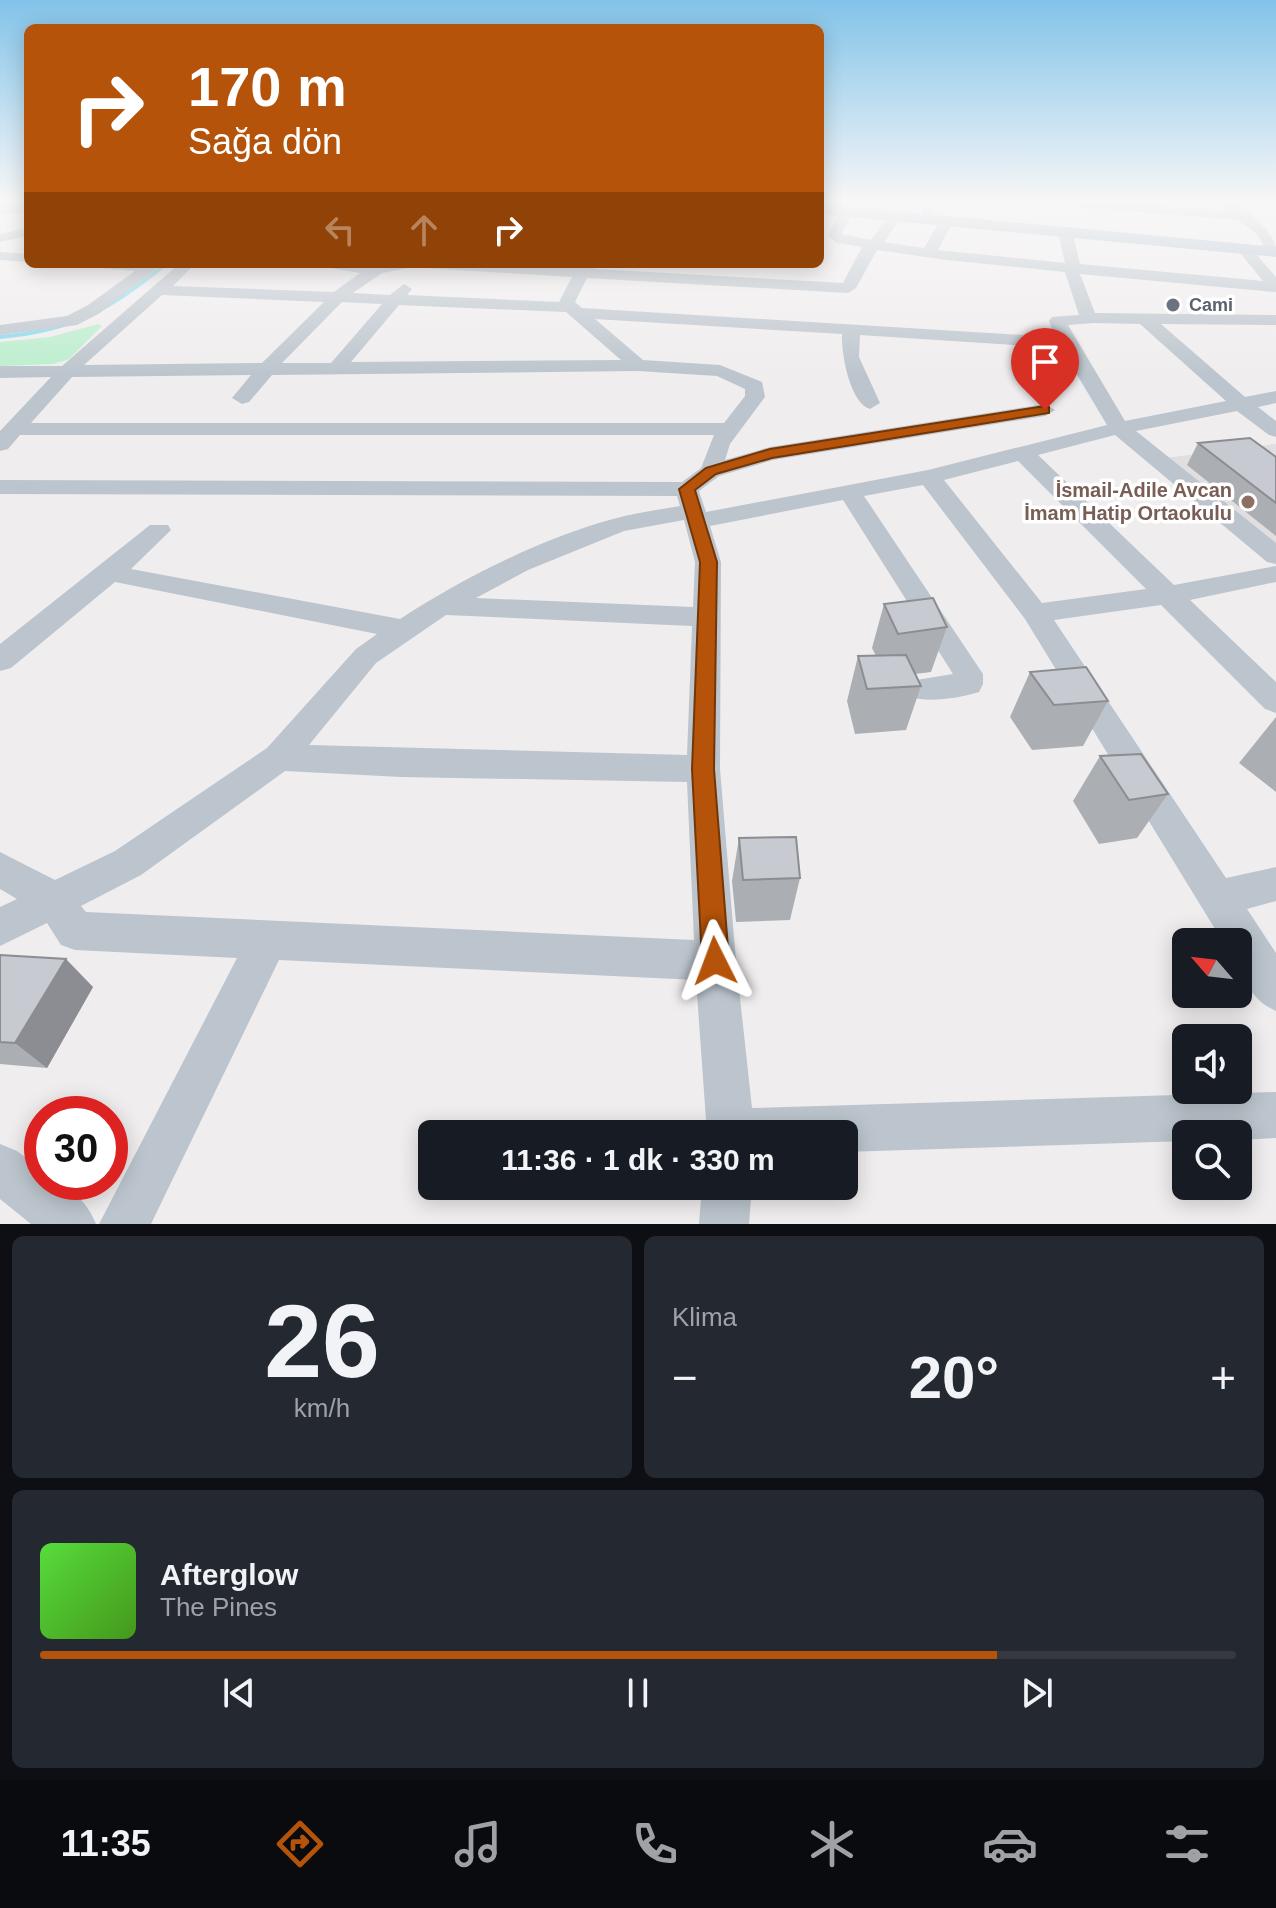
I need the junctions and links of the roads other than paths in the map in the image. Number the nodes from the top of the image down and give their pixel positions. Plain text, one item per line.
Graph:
1 (863, 260) edge
2 (997, 260) edge
3 (1071, 260) edge
4 (1253, 260) edge
5 (149, 268) edge
6 (183, 268) edge
7 (356, 268) edge
8 (390, 268) edge
9 (422, 268) edge
10 (588, 268) edge
11 (1073, 268) junction
12 (376, 271) junction
13 (1276, 287) edge
14 (157, 290) junction
15 (343, 295) junction
16 (396, 298) junction
17 (574, 310) junction
18 (5, 314) edge
19 (82, 315) junction
20 (1088, 318) junction
21 (1144, 318) junction
22 (1276, 320) edge
23 (851, 328) junction
24 (0, 330) edge
25 (1068, 343) junction
26 (638, 365) junction
27 (69, 369) junction
28 (335, 370) junction
29 (264, 371) junction
30 (0, 372) edge
31 (1276, 397) edge
32 (242, 398) dead end
33 (1239, 402) junction
34 (870, 403) dead end
35 (1045, 410) dead end
36 (1119, 428) junction
37 (729, 429) junction
38 (1276, 431) edge
39 (8, 437) edge
40 (1024, 454) junction
41 (711, 471) junction
42 (929, 477) junction
43 (0, 487) edge
44 (849, 492) junction
45 (691, 507) junction
46 (159, 530) dead end
47 (1276, 556) edge
48 (110, 573) junction
49 (1276, 574) edge
50 (1169, 595) junction
51 (440, 606) junction
52 (1035, 613) junction
53 (707, 617) junction
54 (404, 630) junction
55 (0, 660) edge
56 (921, 689) edge
57 (1276, 701) edge
58 (279, 757) junction
59 (703, 769) junction
60 (0, 869) edge
61 (1276, 884) edge
62 (1217, 898) junction
63 (54, 900) junction
64 (0, 927) edge
65 (268, 940) junction
66 (715, 961) junction
67 (1276, 990) edge
68 (1276, 1115) edge
69 (731, 1120) edge
70 (858, 1129) edge
71 (0, 1168) edge
72 (726, 1200) edge
73 (71, 1224) edge
74 (124, 1224) edge
75 (724, 1224) edge

1 - 10 street
2 - 11 street
3 - 11 street
4 - 13 street
5 - 19 street
6 - 14 street
7 - 12 street
8 - 12 street
9 - 16 street
10 - 17 street
11 - 13 street
11 - 20 street
12 - 15 street
14 - 15 street
14 - 27 street
15 - 16 street
15 - 29 street
16 - 17 street
16 - 28 street
17 - 23 street
17 - 26 street
18 - 19 street
19 - 24 street
20 - 21 street
20 - 25 street
21 - 22 street
21 - 33 street
23 - 25 street
23 - 34 street
25 - 36 street
26 - 28 street
26 - 37 street
27 - 29 street
27 - 30 street
27 - 39 street
28 - 29 street
29 - 32 street
31 - 33 street
33 - 36 street
33 - 38 street
35 - 41 street
36 - 40 street
36 - 47 street
37 - 39 street
37 - 41 street
40 - 42 street
40 - 50 street
41 - 45 street
42 - 44 street
42 - 52 street
43 - 45 street
44 - 45 street
44 - 56 street
45 - 51 street
45 - 53 street
46 - 48 street
48 - 54 street
48 - 55 street
49 - 50 street
50 - 52 street
50 - 57 street
51 - 53 street
51 - 54 street
52 - 62 street
53 - 59 street
54 - 58 street
58 - 59 street
58 - 63 street
59 - 66 street
60 - 63 street
61 - 62 street
62 - 67 street
63 - 64 street
63 - 65 street
65 - 66 street
65 - 74 street
66 - 69 street
68 - 70 street
71 - 73 street
72 - 75 street

